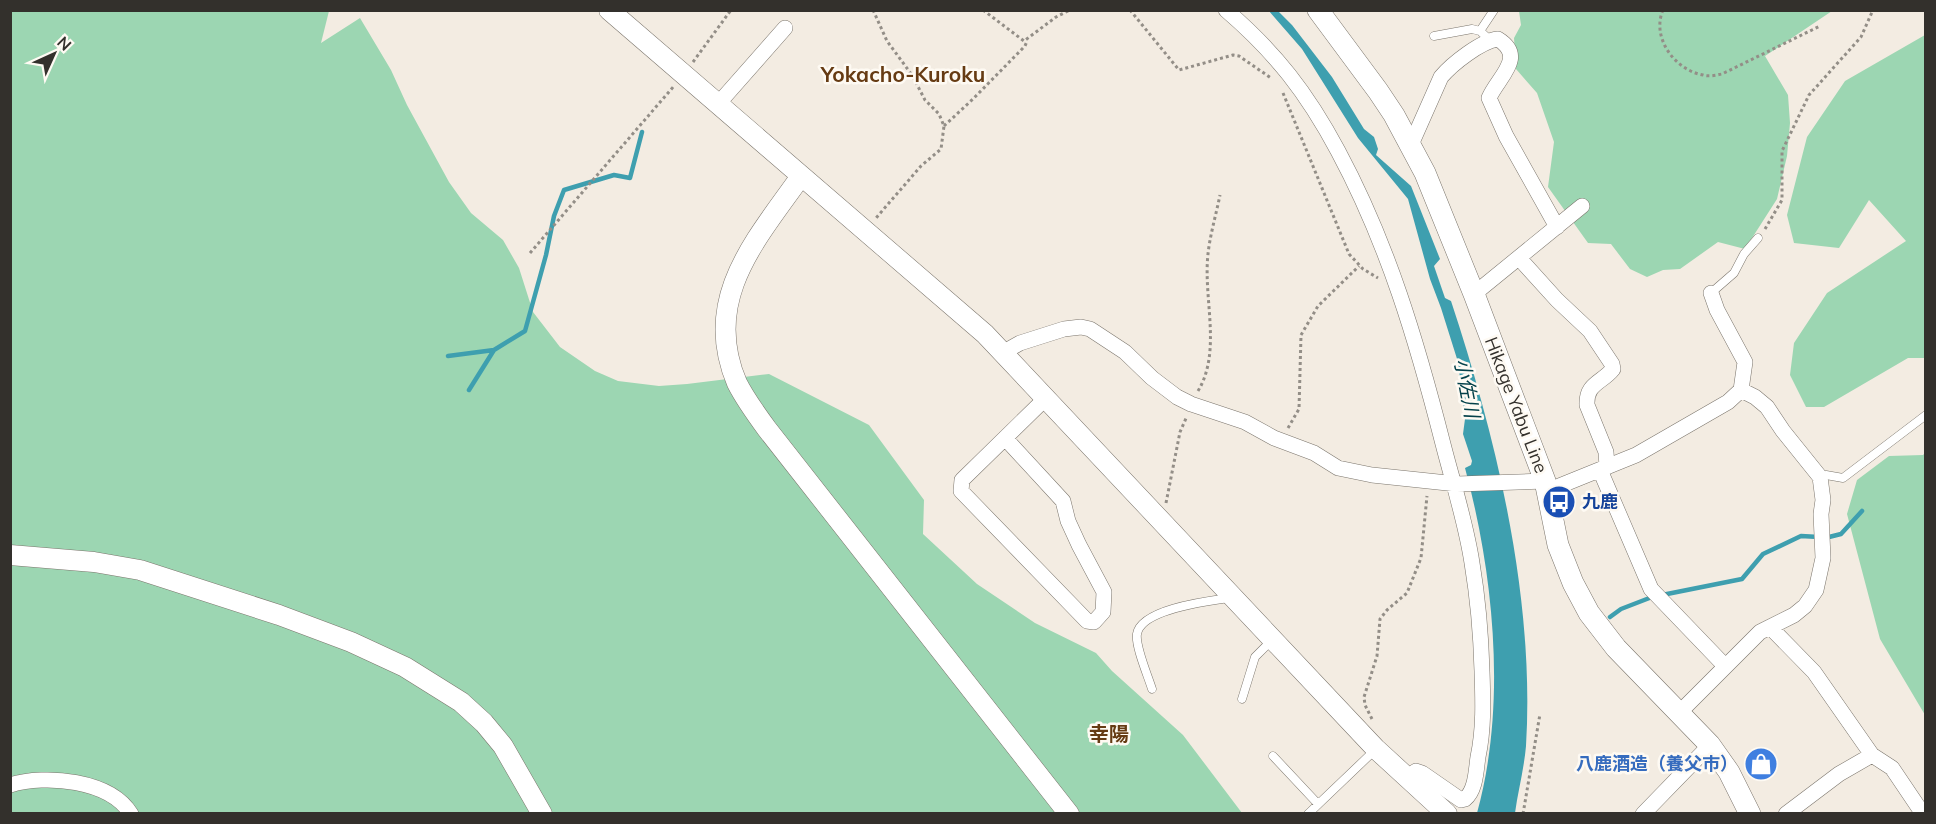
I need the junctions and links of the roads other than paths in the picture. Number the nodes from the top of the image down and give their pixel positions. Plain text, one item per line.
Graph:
1 (609, 10) edge
2 (1226, 10) edge
3 (1318, 10) edge
4 (1494, 10) edge
5 (785, 28) dead end
6 (1485, 35) junction
7 (1434, 36) dead end
8 (718, 104) junction
9 (1410, 147) junction
10 (801, 176) junction
11 (1582, 206) dead end
12 (1557, 227) junction
13 (1758, 238) road end
14 (1519, 258) junction
15 (1711, 293) joint
16 (1474, 294) junction
17 (1004, 352) junction
18 (1740, 390) junction
19 (1047, 397) junction
20 (1926, 415) edge
21 (1005, 438) junction
22 (1604, 468) junction
23 (1820, 477) junction
24 (1455, 484) junction
25 (1546, 486) junction
26 (10, 555) edge
27 (1234, 597) junction
28 (1771, 628) junction
29 (1273, 639) junction
30 (1725, 666) junction
31 (1152, 689) dead end
32 (1242, 699) dead end
33 (1680, 712) junction
34 (1710, 745) junction
35 (1376, 749) junction
36 (1872, 755) junction
37 (1273, 756) dead end
38 (1408, 778) junction
39 (10, 785) edge
40 (1318, 804) junction
41 (131, 813) edge
42 (542, 813) edge
43 (1070, 813) edge
44 (1308, 813) edge
45 (1447, 813) edge
46 (1643, 813) edge
47 (1750, 813) edge
48 (1786, 813) edge
49 (1923, 813) edge

1 - 8 street
2 - 24 street
3 - 9 main road, Hikage Yabu Line
4 - 6 lane
5 - 8 street
6 - 7 lane
6 - 9 street
6 - 12 street
8 - 10 street
9 - 16 main road, Hikage Yabu Line
10 - 17 street
10 - 43 street
11 - 12 street
12 - 14 street
13 - 15 lane
14 - 16 street
14 - 22 street
15 - 18 street
16 - 25 main road, Hikage Yabu Line
17 - 19 street
17 - 24 street
18 - 22 street
18 - 23 street
19 - 21 street
19 - 27 street
20 - 23 lane
21 - 21 street
22 - 25 street
22 - 30 street
23 - 28 street
24 - 25 street
24 - 38 street
25 - 33 main road, Hikage Yabu Line
26 - 42 street
27 - 29 street
27 - 31 lane
28 - 30 street
28 - 36 street
29 - 32 lane
29 - 35 street
30 - 33 street
33 - 34 main road, Hikage Yabu Line
34 - 46 street
34 - 47 main road, Hikage Yabu Line
35 - 38 street
35 - 40 lane
36 - 48 street
36 - 49 street
37 - 40 lane
38 - 45 street
39 - 41 street
40 - 44 lane

